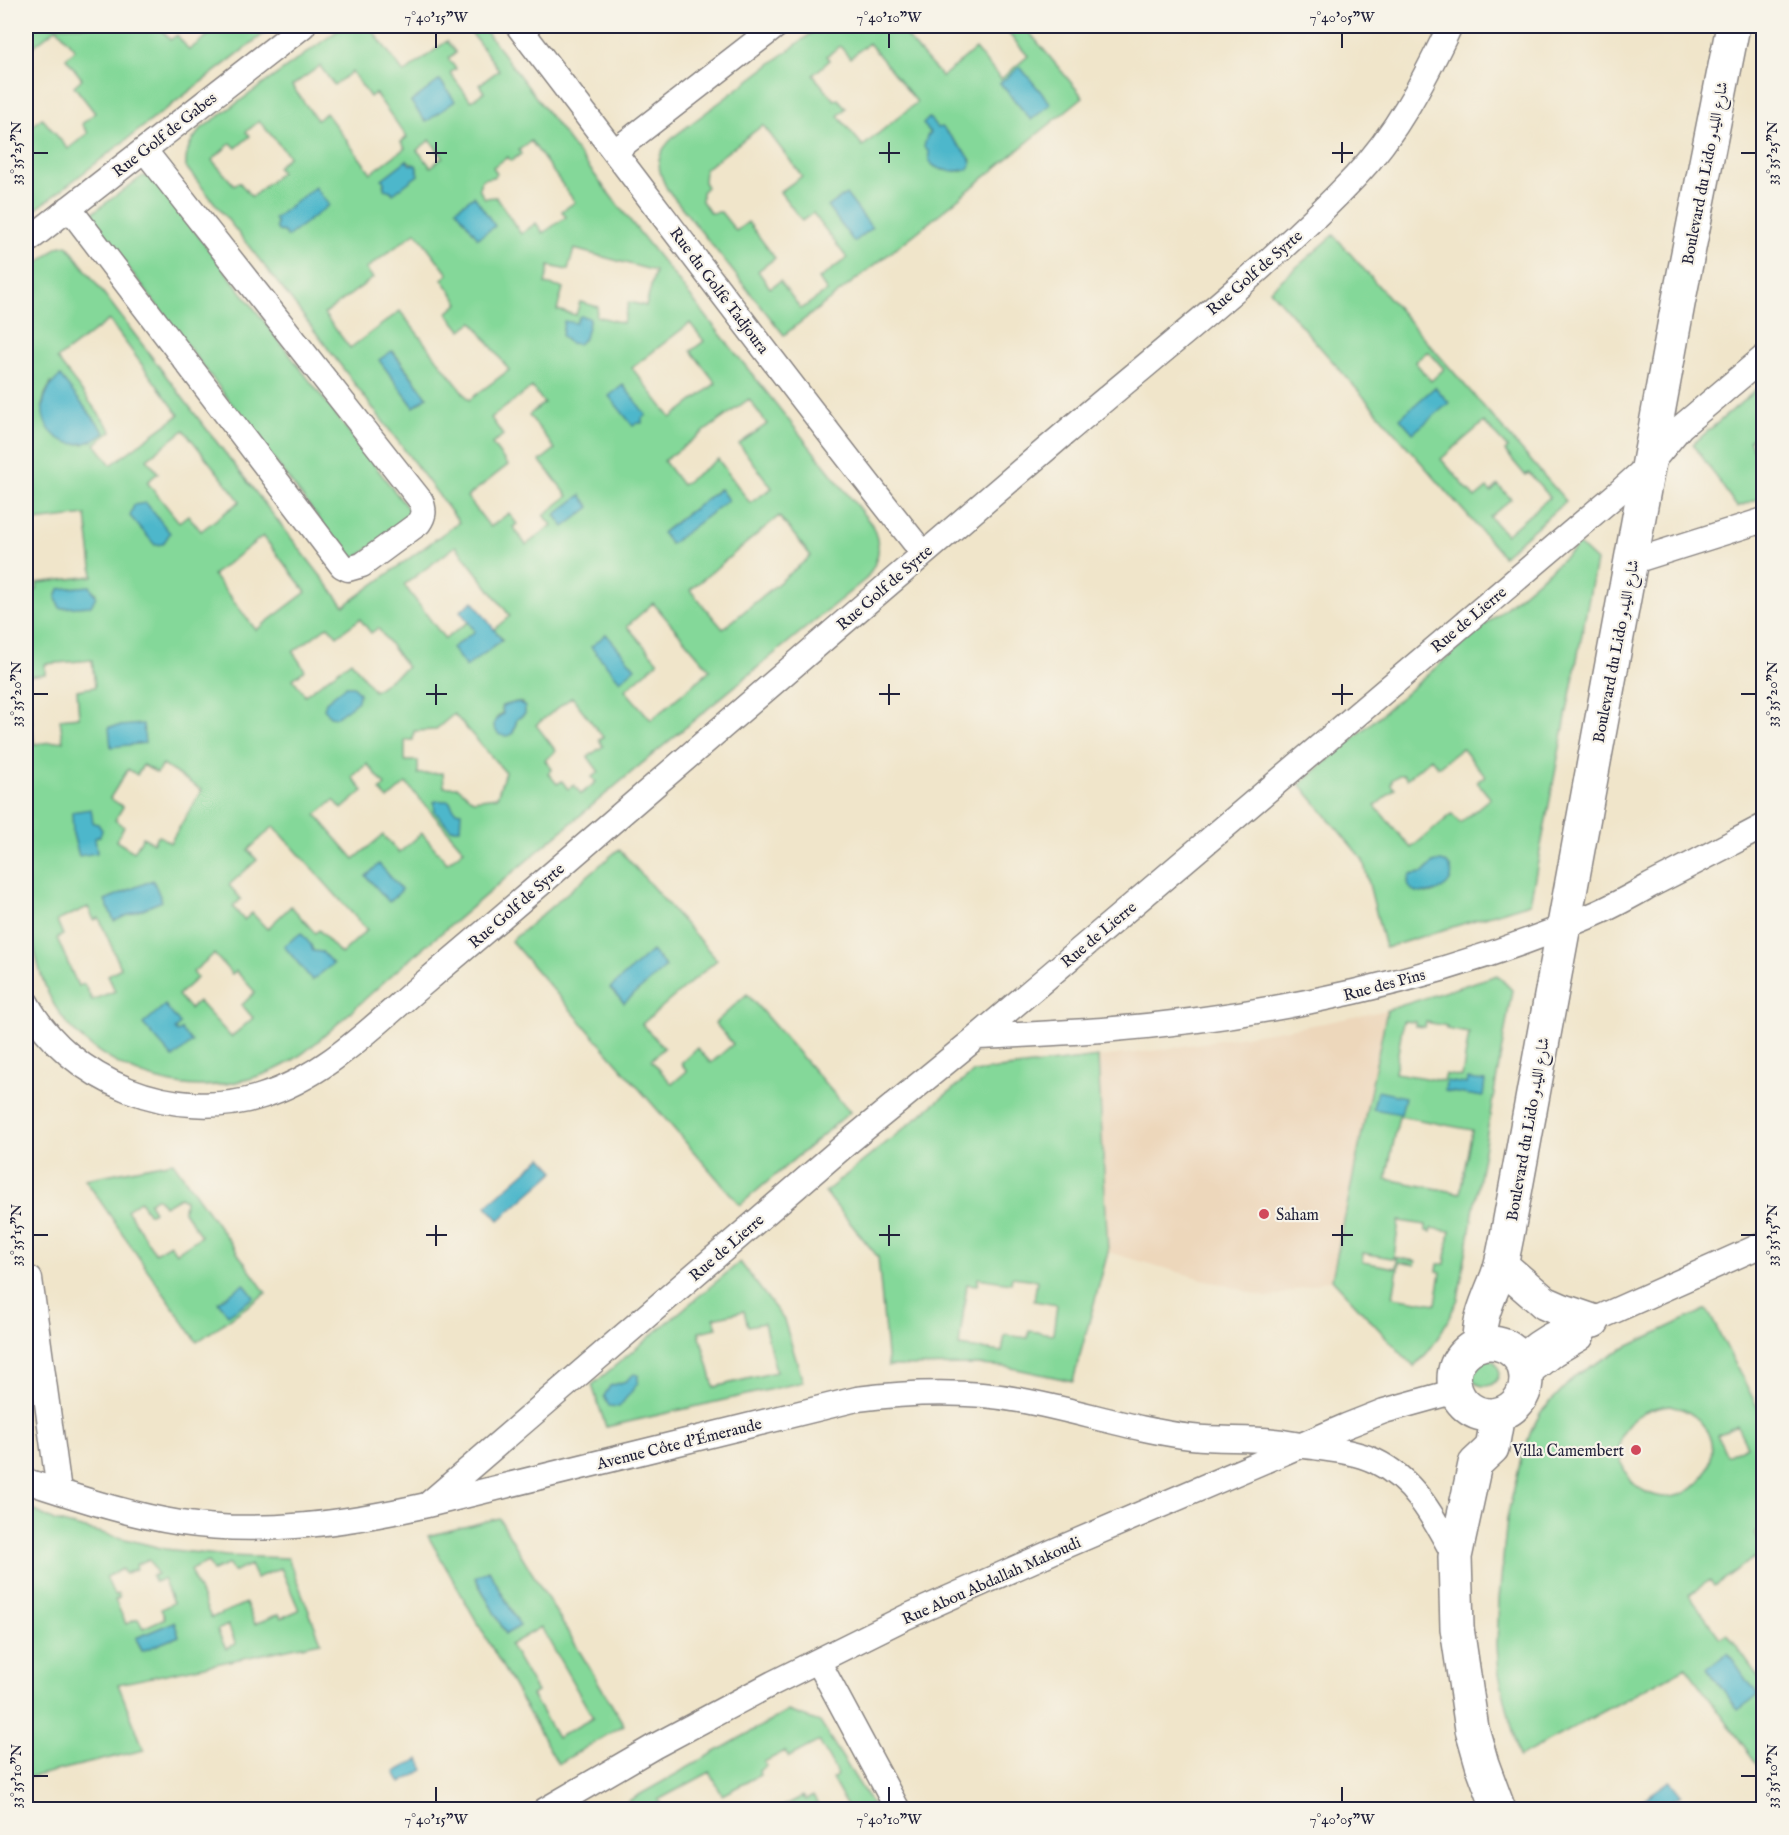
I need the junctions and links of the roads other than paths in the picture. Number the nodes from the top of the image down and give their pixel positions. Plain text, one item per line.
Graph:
1 (303, 26) edge
2 (518, 26) edge
3 (776, 26) edge
4 (1450, 26) edge
5 (1733, 26) edge
6 (145, 151) junction
7 (615, 151) junction
8 (69, 208) junction
9 (26, 242) edge
10 (1764, 357) edge
11 (1650, 464) junction
12 (1764, 520) edge
13 (923, 553) junction
14 (1631, 562) junction
15 (1764, 826) edge
16 (1564, 927) junction
17 (26, 1002) edge
18 (977, 1037) junction
19 (1764, 1244) edge
20 (1499, 1270) junction
21 (30, 1279) dead end
22 (1590, 1323) junction
23 (1507, 1356) junction
24 (1476, 1405) junction
25 (1302, 1446) junction
26 (26, 1481) edge
27 (58, 1491) junction
28 (427, 1505) junction
29 (1455, 1557) junction
30 (818, 1661) junction
31 (545, 1809) edge
32 (897, 1809) edge
33 (1499, 1809) edge

1 - 6 street, Rue Golf de Gabes
2 - 7 street, Rue du Golfe Tadjoura
3 - 7 street
4 - 13 street, Rue Golf de Syrte
5 - 11 main road, Boulevard du Lido شارع الليدو
6 - 8 street, Rue Golf de Gabes
6 - 8 street
7 - 13 street, Rue du Golfe Tadjoura
8 - 9 street, Rue Golf de Gabes
10 - 11 street, Rue de Lierre
11 - 14 main road, Boulevard du Lido شارع الليدو
11 - 18 street, Rue de Lierre
12 - 14 street
13 - 17 street, Rue Golf de Syrte
14 - 16 main road, Boulevard du Lido شارع الليدو
15 - 16 street, Rue des Pins
16 - 18 street, Rue des Pins
16 - 20 main road, Boulevard du Lido شارع الليدو
18 - 28 street, Rue de Lierre
19 - 22 street
20 - 22 main road
20 - 23 main road, Boulevard du Lido شارع الليدو
21 - 27 street
22 - 23 street
23 - 24 main road
23 - 24 main road
24 - 25 street, Rue Abou Abdallah Makoudi
24 - 29 main road
25 - 28 street, Avenue Côte d'Émeraude
25 - 29 street, Avenue Côte d'Émeraude
25 - 30 street, Rue Abou Abdallah Makoudi
26 - 27 street, Avenue Côte d'Émeraude
27 - 28 street, Avenue Côte d'Émeraude
29 - 33 main road
30 - 31 street, Rue Abou Abdallah Makoudi
30 - 32 street

